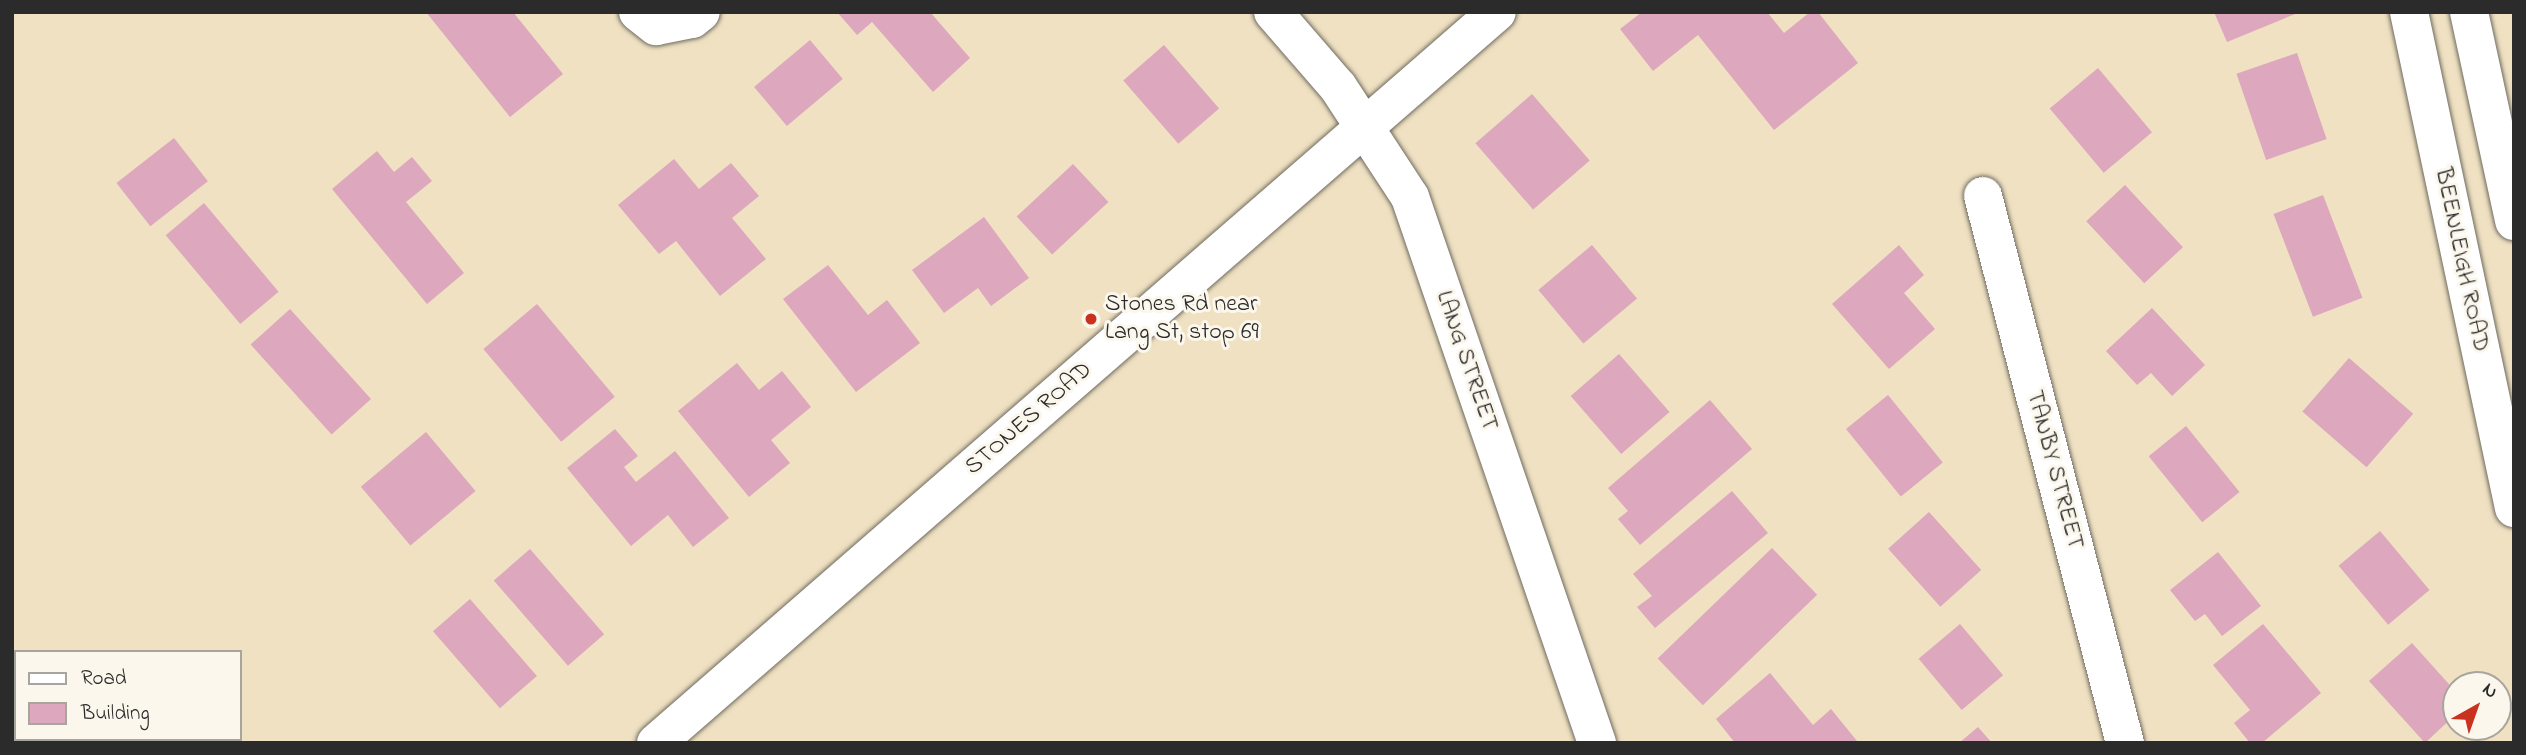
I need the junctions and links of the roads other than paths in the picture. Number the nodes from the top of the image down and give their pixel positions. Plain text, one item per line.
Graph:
1 (701, 12) edge
2 (1273, 12) edge
3 (1497, 12) edge
4 (2409, 12) edge
5 (2469, 12) edge
6 (647, 19) edge
7 (1365, 125) junction
8 (1983, 196) dead end
9 (2514, 221) edge
10 (2514, 508) edge
11 (1587, 737) edge
12 (656, 743) edge
13 (2125, 743) edge

1 - 6 street
2 - 7 street, LANG STREET
3 - 7 street, STONES ROAD
4 - 10 street, BEENLEIGH ROAD
5 - 9 street
7 - 11 street, LANG STREET
7 - 12 street, STONES ROAD
8 - 13 street, TANBY STREET

